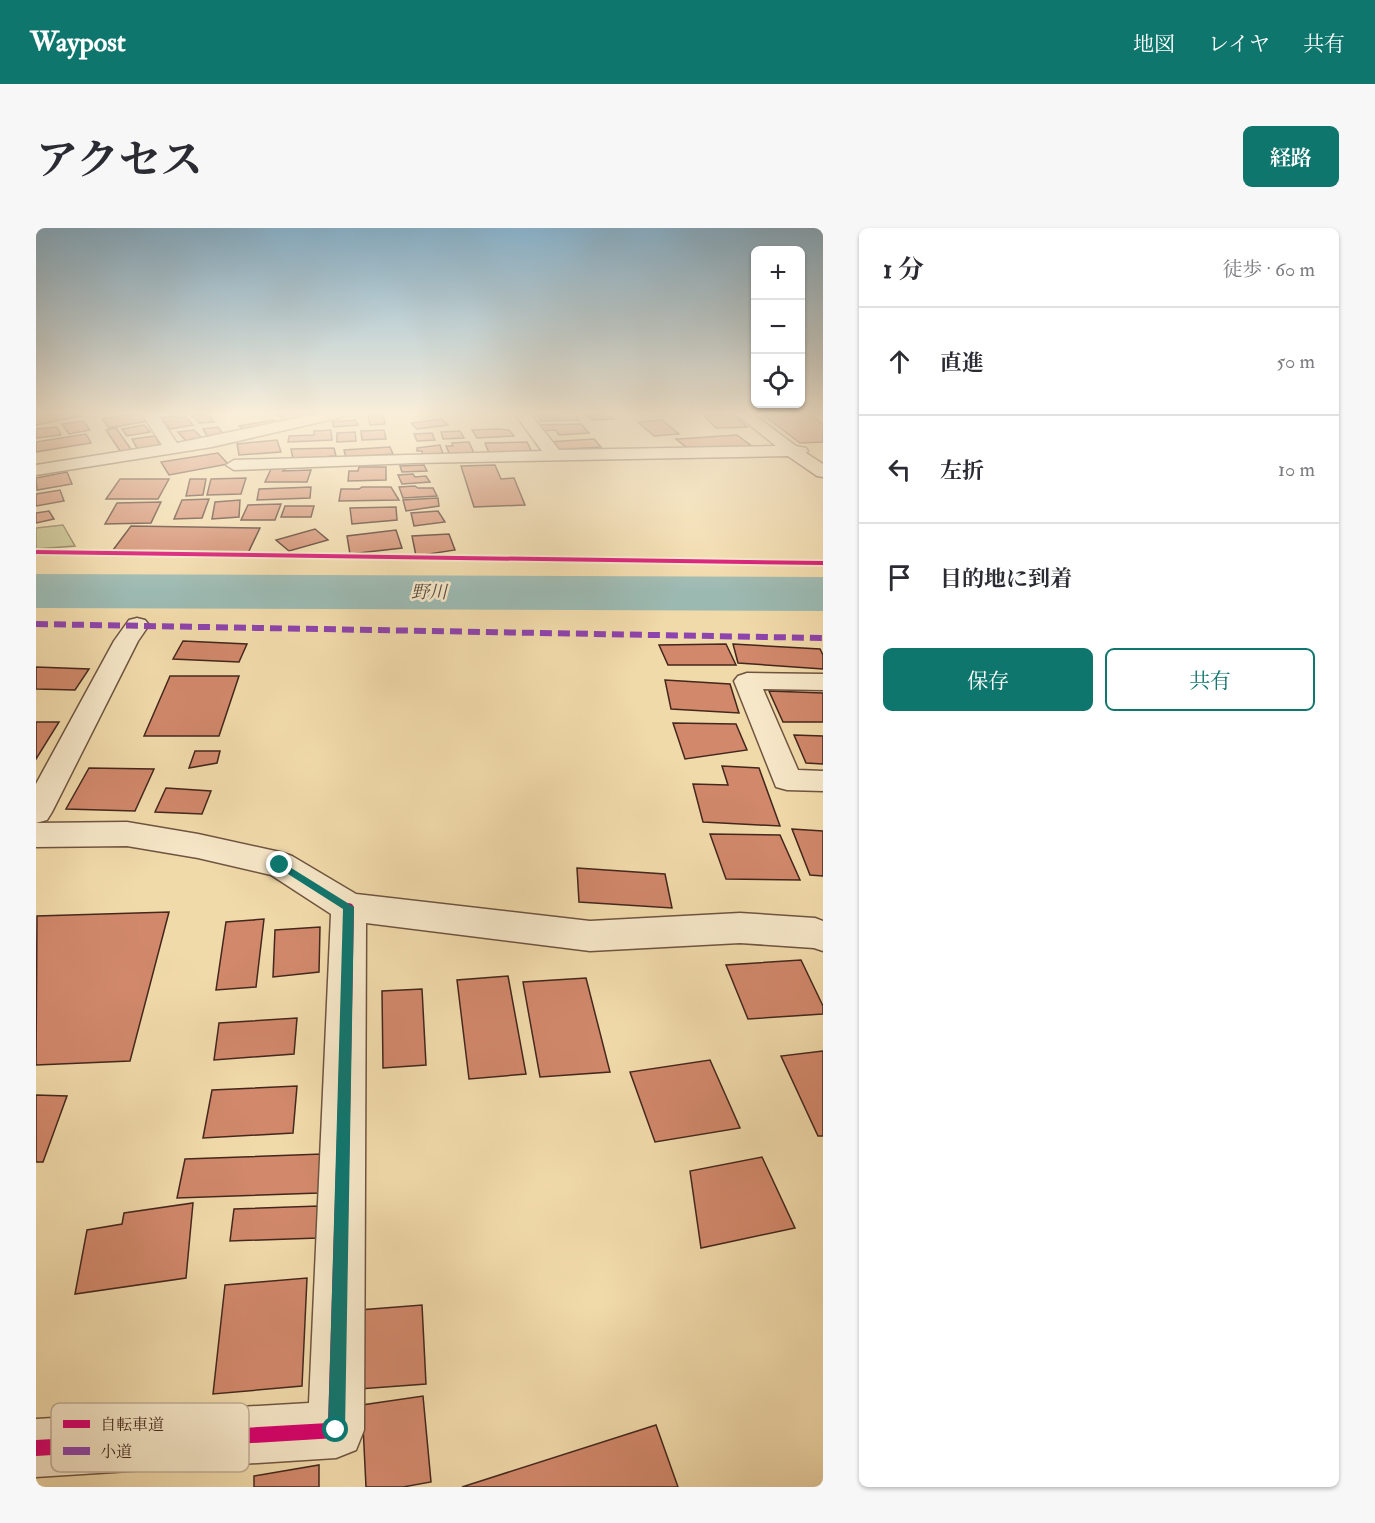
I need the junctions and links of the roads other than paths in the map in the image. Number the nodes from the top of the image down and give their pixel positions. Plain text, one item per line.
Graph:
1 (136, 625) dead end
2 (823, 682) edge
3 (823, 781) edge
4 (36, 812) edge
5 (36, 835) edge
6 (349, 907) junction
7 (823, 936) edge
8 (249, 1435) edge
9 (51, 1447) edge
10 (36, 1448) edge

1 - 4 street
2 - 3 street
5 - 6 street
6 - 7 street
6 - 8 street
9 - 10 street

